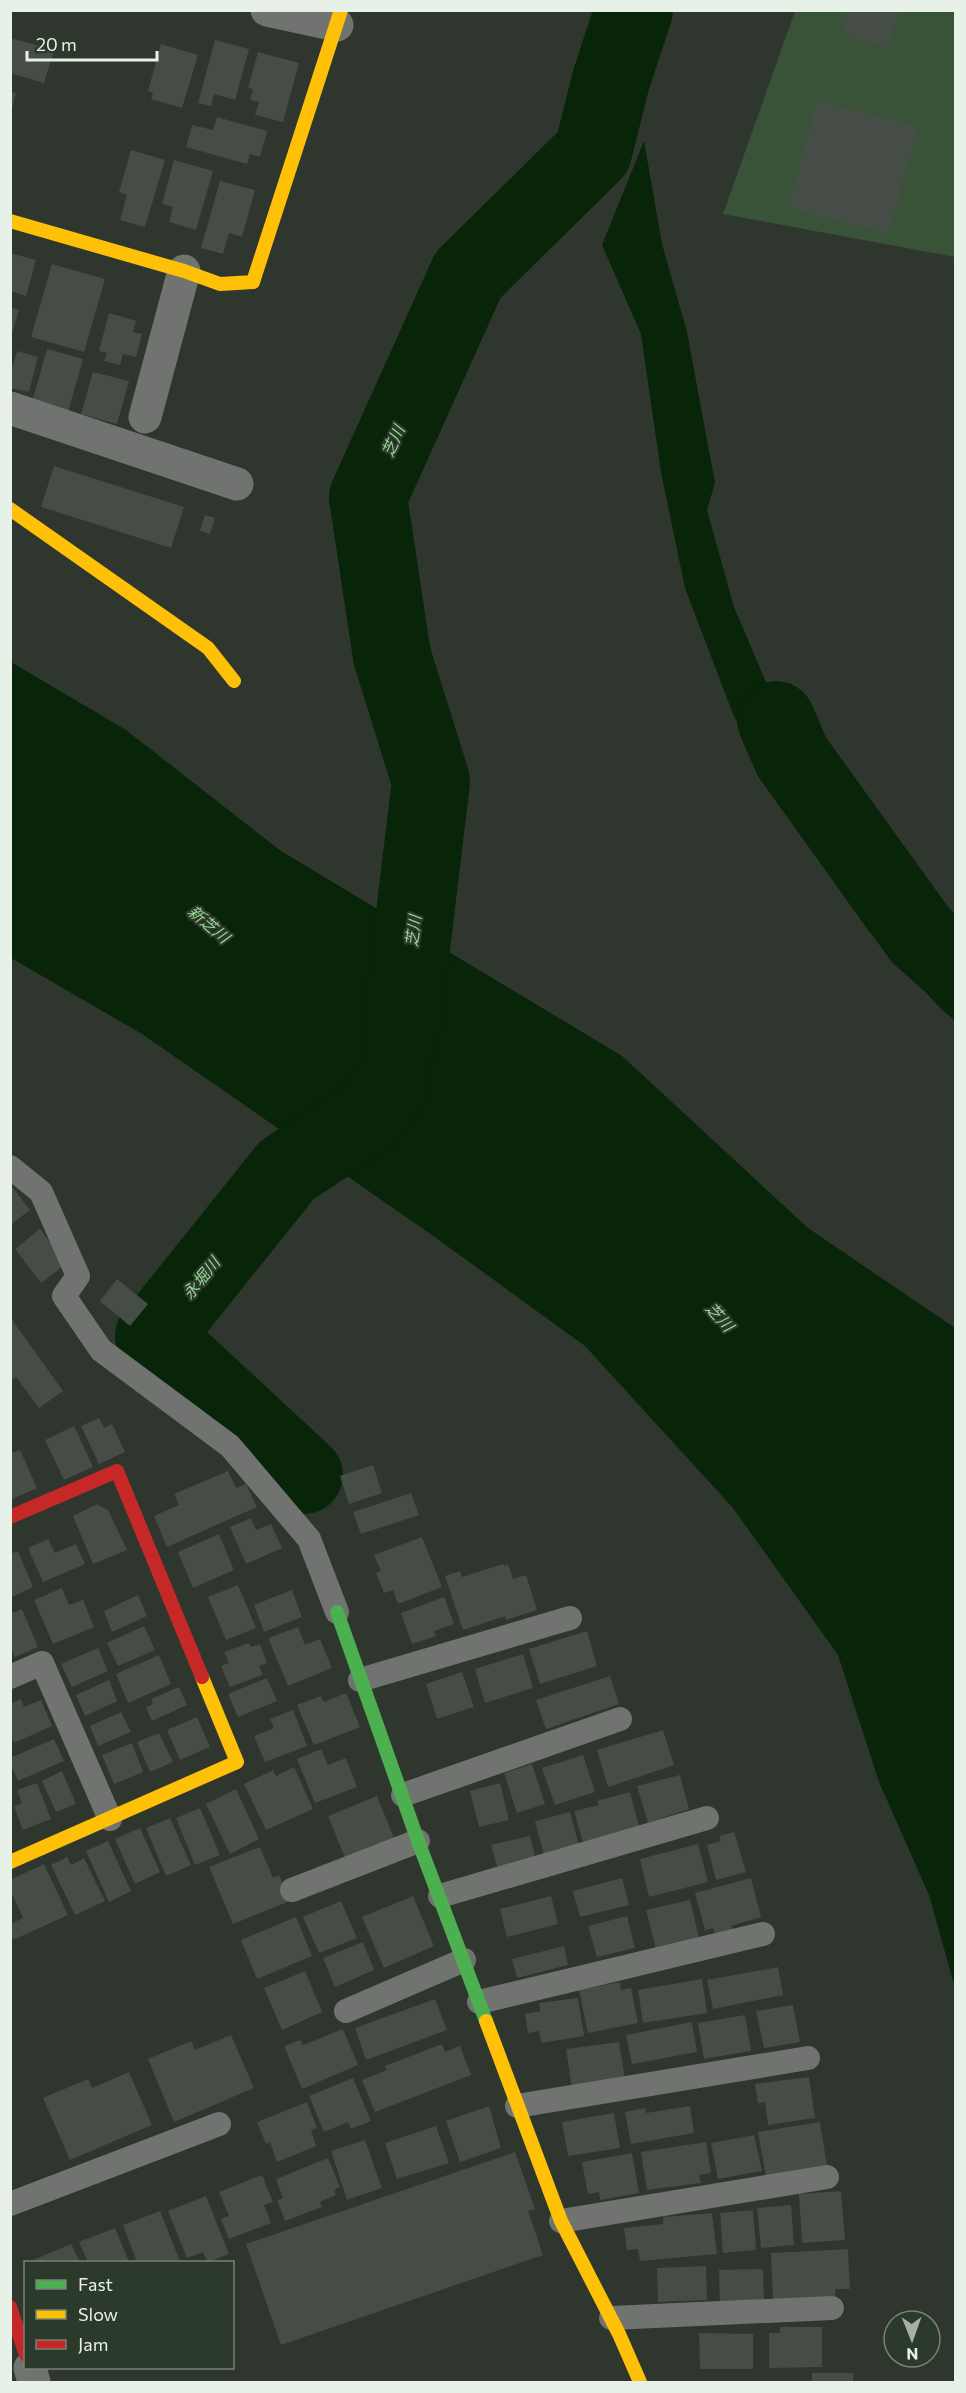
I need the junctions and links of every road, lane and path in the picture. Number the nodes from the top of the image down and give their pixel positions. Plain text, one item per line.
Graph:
1 (267, 10) edge
2 (339, 17) edge
3 (10, 221) edge
4 (184, 271) junction
5 (10, 408) edge
6 (145, 417) dead end
7 (237, 484) dead end
8 (10, 509) edge
9 (234, 681) dead end
10 (10, 1167) edge
11 (10, 1516) edge
12 (337, 1612) joint
13 (570, 1618) dead end
14 (10, 1677) edge
15 (360, 1680) junction
16 (620, 1719) dead end
17 (403, 1795) junction
18 (707, 1818) dead end
19 (110, 1819) junction
20 (418, 1841) junction
21 (10, 1862) edge
22 (292, 1890) dead end
23 (440, 1896) junction
24 (763, 1934) dead end
25 (464, 1959) junction
26 (479, 2002) junction
27 (346, 2011) dead end
28 (808, 2058) dead end
29 (517, 2106) junction
30 (219, 2124) dead end
31 (827, 2177) dead end
32 (10, 2204) edge
33 (561, 2221) junction
34 (10, 2307) edge
35 (832, 2308) dead end
36 (611, 2318) junction
37 (24, 2349) edge
38 (640, 2382) edge

1 - 2 street
2 - 4 street
3 - 4 street
4 - 6 street
5 - 7 street
8 - 9 street
10 - 12 lane
11 - 19 street
12 - 15 street
13 - 15 lane
14 - 19 lane
15 - 17 street
16 - 17 lane
17 - 20 street
18 - 23 lane
19 - 21 street
20 - 22 lane
20 - 23 street
23 - 25 street
24 - 26 lane
25 - 26 street
25 - 27 lane
26 - 29 street
28 - 29 lane
29 - 33 street
30 - 32 lane
31 - 33 lane
33 - 36 street
34 - 37 street
35 - 36 lane
36 - 38 street

